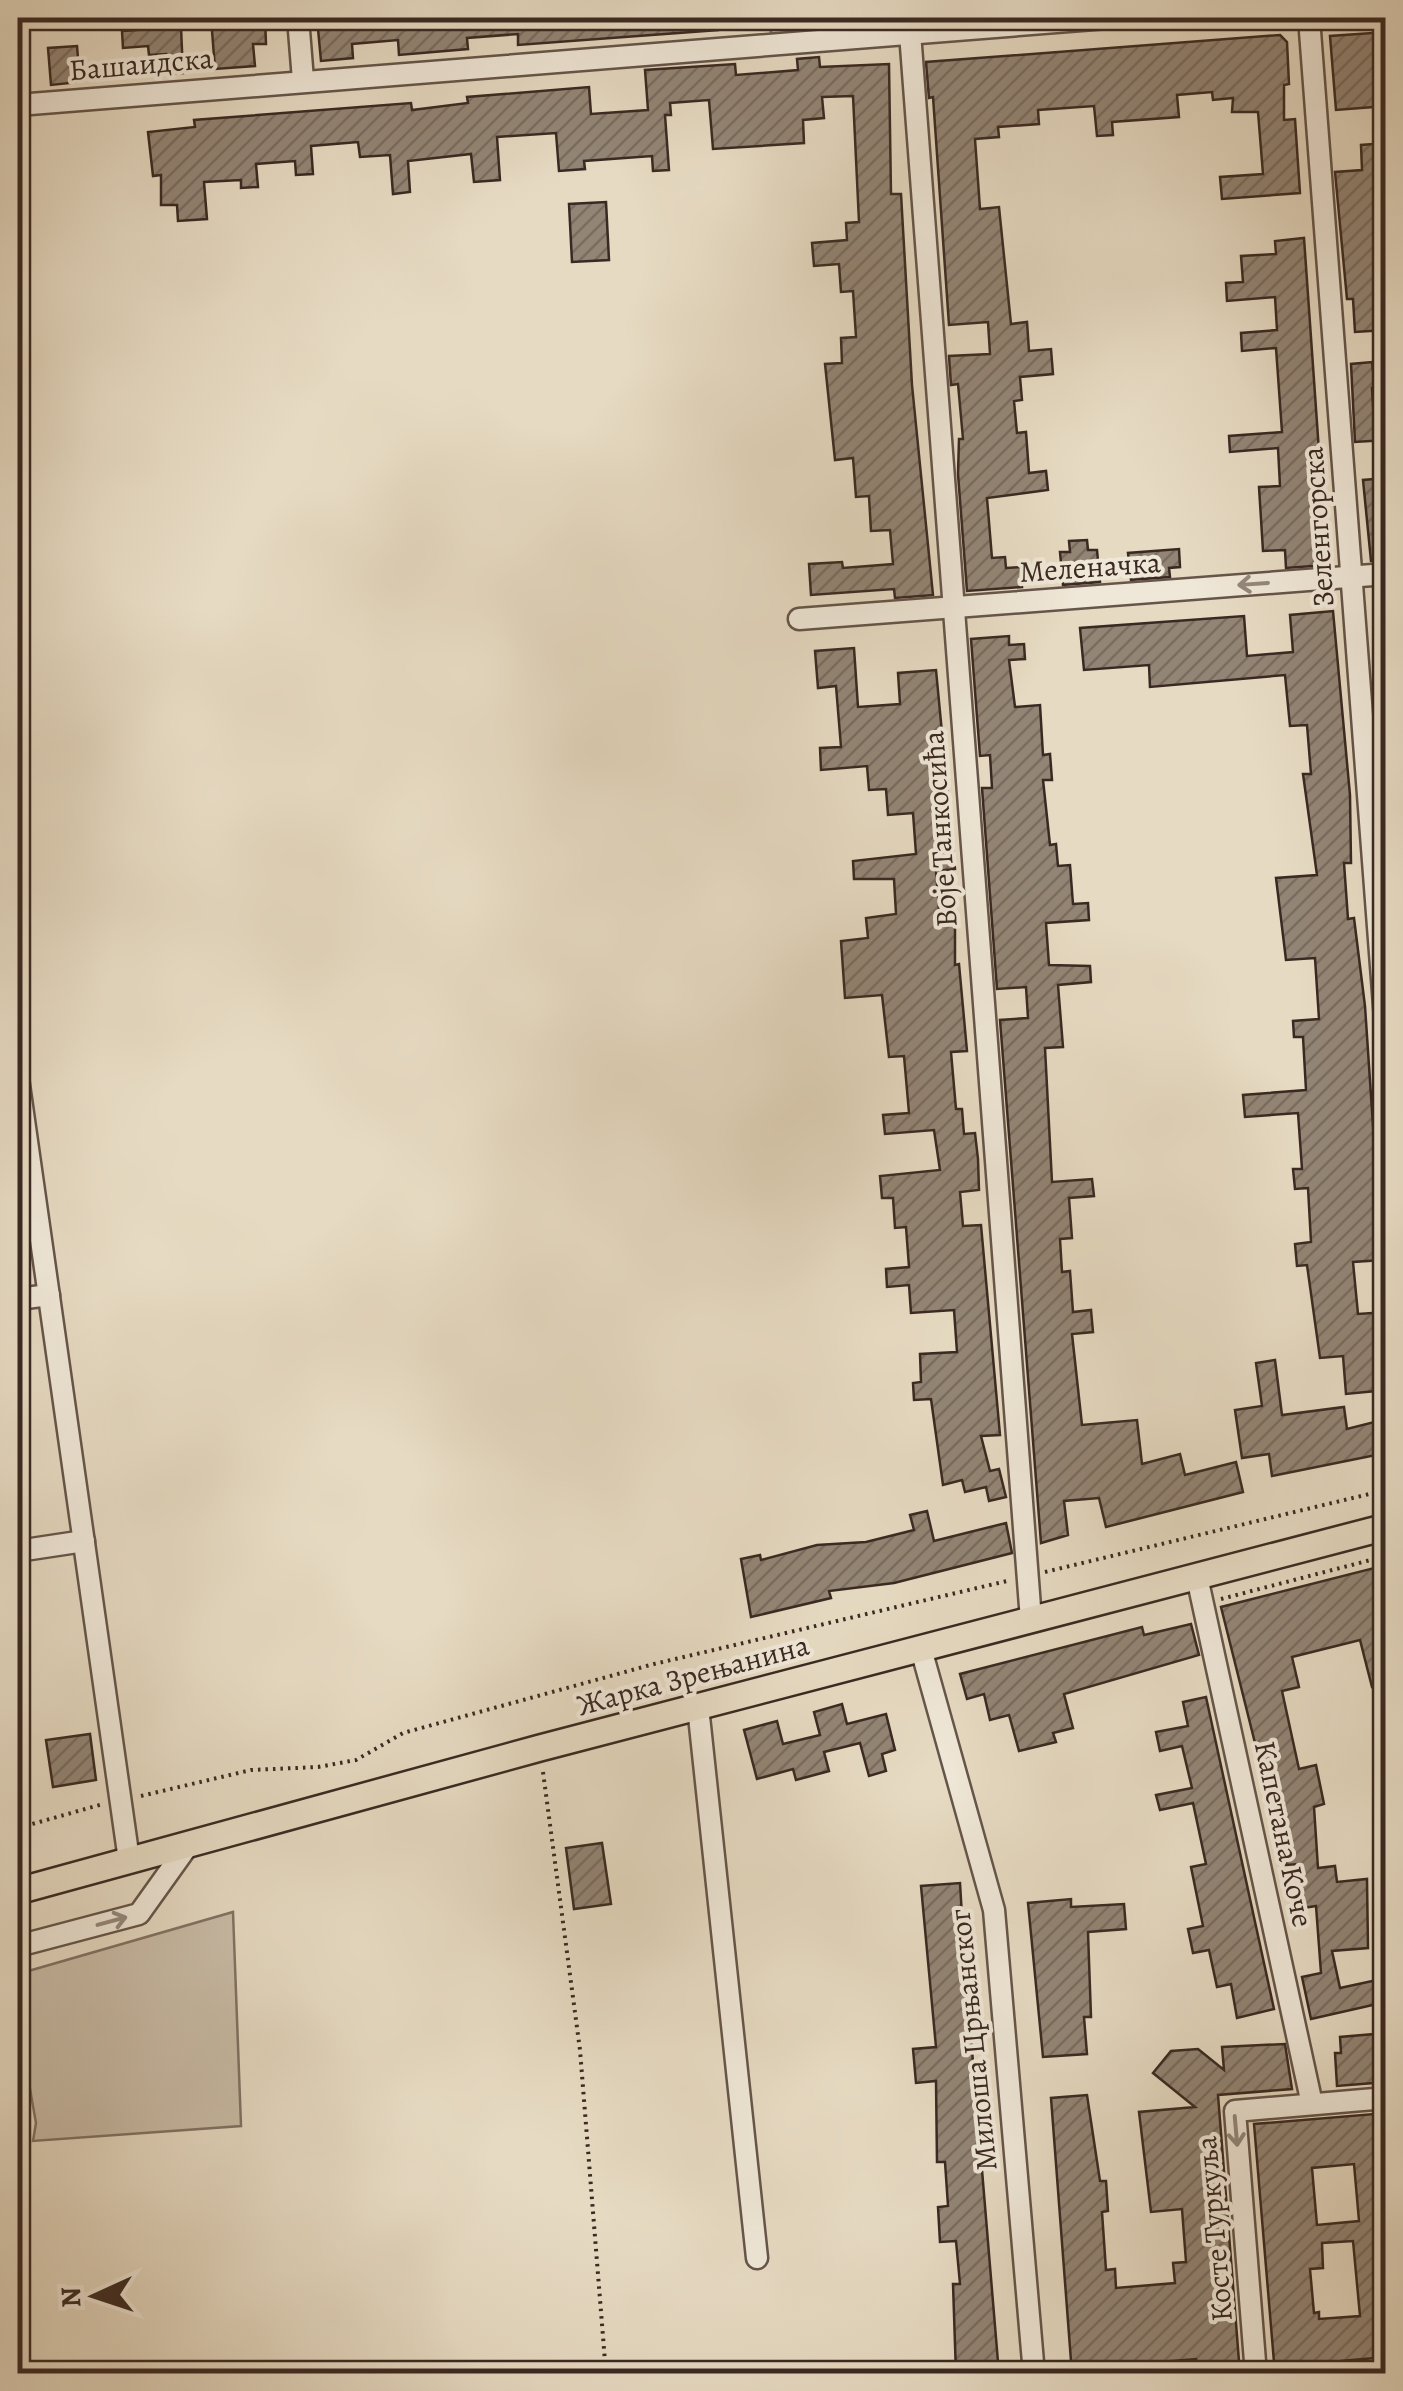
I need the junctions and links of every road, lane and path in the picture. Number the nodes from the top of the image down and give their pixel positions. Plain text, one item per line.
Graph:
1 (298, 18) edge
2 (1107, 18) edge
3 (1309, 18) edge
4 (910, 33) junction
5 (303, 80) junction
6 (18, 104) edge
7 (1386, 574) edge
8 (1352, 577) junction
9 (954, 607) junction
10 (798, 618) dead end
11 (1386, 1032) edge
12 (18, 1078) edge
13 (48, 1294) junction
14 (18, 1299) edge
15 (1386, 1490) edge
16 (1386, 1527) edge
17 (84, 1542) junction
18 (18, 1551) edge
19 (1386, 1556) edge
20 (1026, 1576) junction
21 (1197, 1577) junction
22 (1203, 1604) junction
23 (1031, 1620) junction
24 (921, 1649) junction
25 (698, 1707) junction
26 (540, 1748) junction
27 (120, 1799) junction
28 (18, 1828) edge
29 (189, 1844) junction
30 (130, 1860) junction
31 (18, 1891) edge
32 (18, 1946) edge
33 (1386, 2098) edge
34 (1312, 2104) junction
35 (757, 2258) dead end
36 (606, 2374) edge
37 (1034, 2374) edge
38 (1256, 2374) edge

1 - 5 street
2 - 4 street, Башаидска
3 - 8 street, Зеленгорска
4 - 5 street, Башаидска
4 - 9 street, Воје Танкосића
5 - 6 street, Башаидска
7 - 8 street, Меленачка
8 -> 9 street, Меленачка
8 - 11 street, Зеленгорска
9 - 10 street, Меленачка
9 - 20 street, Воје Танкосића
12 - 13 street
13 - 14 street
13 - 17 street
15 - 20 path
16 - 21 main road, Жарка Зрењанина
17 - 18 street
17 - 27 street
19 - 22 path
20 - 23 street, Воје Танкосића
20 - 27 path
21 - 22 street, Капетана Коче
21 - 23 main road, Жарка Зрењанина
22 - 34 street, Капетана Коче
23 - 24 main road, Жарка Зрењанина
24 - 25 main road, Жарка Зрењанина
24 - 37 street, Милоша Црњанског
25 - 26 main road, Жарка Зрењанина
25 - 35 street
26 - 29 main road, Жарка Зрењанина
26 - 36 path
27 - 28 path
27 - 30 street
29 - 30 main road, Жарка Зрењанина
32 -> 29 street
30 - 31 main road, Жарка Зрењанина
33 - 34 street, Косте Туркуља
34 -> 38 street, Косте Туркуља

